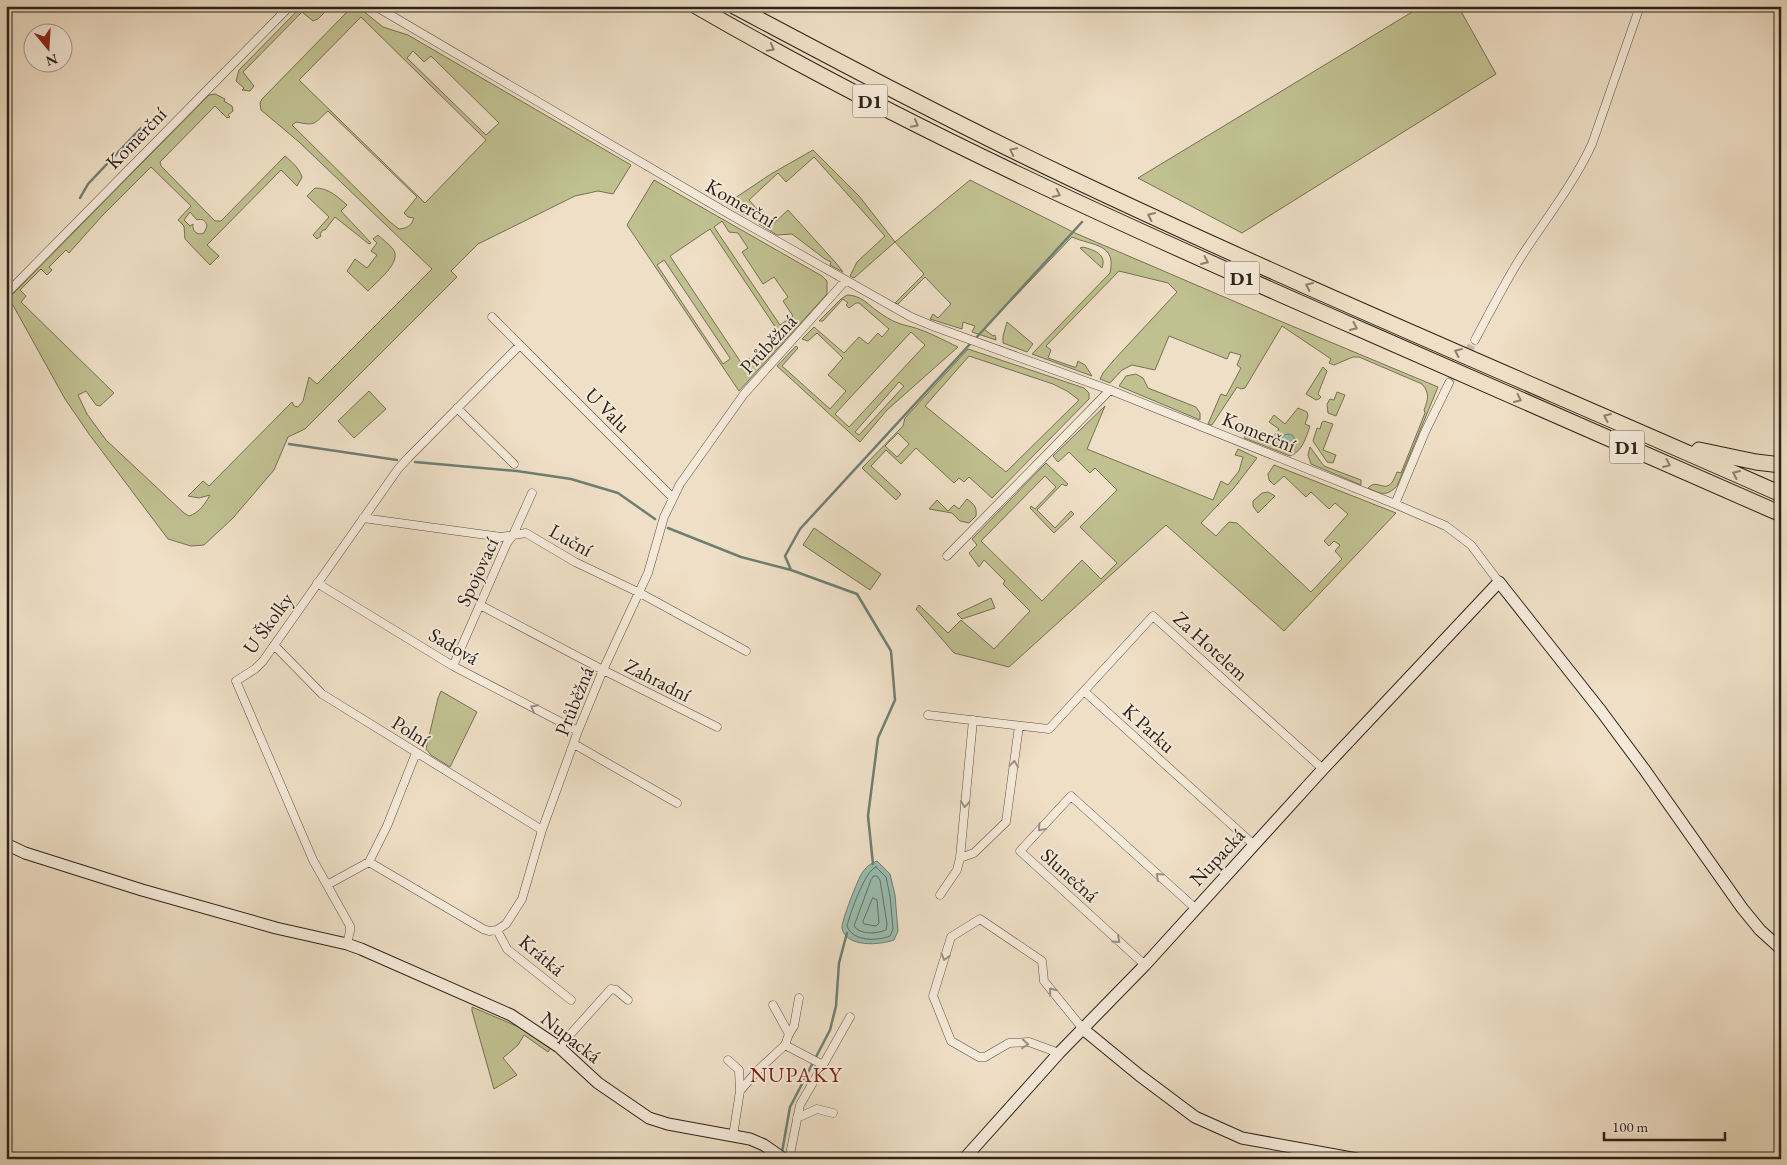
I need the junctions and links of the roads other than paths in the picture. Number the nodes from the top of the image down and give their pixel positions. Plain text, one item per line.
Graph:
1 (290, 6) edge
2 (375, 6) edge
3 (696, 6) edge
4 (734, 6) edge
5 (1640, 6) edge
6 (846, 281) junction
7 (6, 294) edge
8 (492, 317) dead end
9 (1475, 340) tunnel mouth
10 (520, 345) junction
11 (1449, 383) tunnel mouth
12 (1110, 390) junction
13 (457, 408) junction
14 (1668, 443) junction
15 (514, 464) dead end
16 (1781, 465) edge
17 (532, 493) dead end
18 (1781, 494) edge
19 (672, 497) junction
20 (1395, 504) junction
21 (1781, 514) edge
22 (363, 518) junction
23 (512, 535) junction
24 (947, 556) dead end
25 (1499, 582) junction
26 (317, 583) junction
27 (640, 593) junction
28 (480, 605) junction
29 (274, 646) junction
30 (746, 651) dead end
31 (453, 666) junction
32 (603, 670) junction
33 (1084, 691) junction
34 (928, 715) dead end
35 (973, 720) junction
36 (1019, 726) junction
37 (717, 727) dead end
38 (578, 731) junction
39 (574, 744) junction
40 (416, 753) junction
41 (1323, 769) junction
42 (677, 803) dead end
43 (542, 830) junction
44 (6, 844) edge
45 (1253, 844) junction
46 (960, 858) junction
47 (369, 862) junction
48 (327, 885) junction
49 (940, 895) dead end
50 (1195, 908) junction
51 (497, 930) junction
52 (347, 944) junction
53 (1781, 949) edge
54 (1145, 964) junction
55 (799, 998) dead end
56 (571, 1000) dead end
57 (628, 1000) dead end
58 (773, 1005) dead end
59 (850, 1017) dead end
60 (1083, 1028) junction
61 (789, 1034) junction
62 (785, 1045) junction
63 (558, 1047) junction
64 (1060, 1053) junction
65 (728, 1060) dead end
66 (821, 1063) junction
67 (740, 1091) junction
68 (833, 1113) dead end
69 (797, 1118) junction
70 (733, 1136) junction
71 (784, 1159) edge
72 (789, 1159) edge
73 (964, 1159) edge
74 (1357, 1159) edge

1 - 7 street, Komerční
2 - 6 street, Komerční
3 -> 21 highway, D1
14 -> 4 highway, D1
5 - 9 street
6 - 12 street, Komerční
6 - 19 street, Průběžná
8 - 10 street, U Valu
10 - 13 street
10 - 19 street, U Valu
11 - 20 street
12 - 20 street, Komerční
12 - 24 street
13 - 15 street
13 - 22 street, U Školky
14 - 16 highway
18 -> 14 highway, D1
17 - 23 street, Spojovací
19 - 27 street, Průběžná
20 - 25 street, Komerční
22 - 23 street, Luční
22 - 26 street, U Školky
23 - 27 street, Luční
23 - 28 street, Spojovací
25 - 41 street, Nupacká
25 - 53 street
26 - 29 street, U Školky
26 - 31 street, Sadová
27 - 30 street, Luční
27 - 32 street, Průběžná
28 - 31 street, Spojovací
28 - 32 street, Zahradní
29 - 40 street, Polní
29 - 48 street, U Školky
38 -> 31 street, Sadová
32 - 37 street, Zahradní
32 - 38 street, Průběžná
33 - 36 street
33 - 41 street, Za Hotelem
33 - 45 street, K Parku
34 - 35 street
35 - 36 street
35 -> 46 street
46 -> 36 street
38 - 39 street, Průběžná
39 - 42 street
39 - 43 street, Průběžná
40 - 43 street, Polní
40 - 47 street
41 - 45 street, Nupacká
43 - 51 street, Průběžná
44 - 52 street, Nupacká
45 - 50 street, Nupacká
46 - 49 street
47 - 48 street
47 - 51 street
48 - 52 street
50 - 54 street, Nupacká
50 -> 54 street, Slunečná
51 - 56 street, Krátká
52 - 63 street, Nupacká
54 - 60 street, Nupacká
55 - 61 street
57 - 63 street
58 - 61 street
59 - 66 street
60 - 64 street, Nupacká
60 -> 64 street
60 - 74 street
61 - 62 street
62 - 66 street
62 - 67 street
63 - 70 street, Nupacká
64 - 73 street, Nupacká
65 - 67 street
66 - 69 street
67 - 70 street
68 - 69 street
69 - 72 street
70 - 71 street, Nupacká

